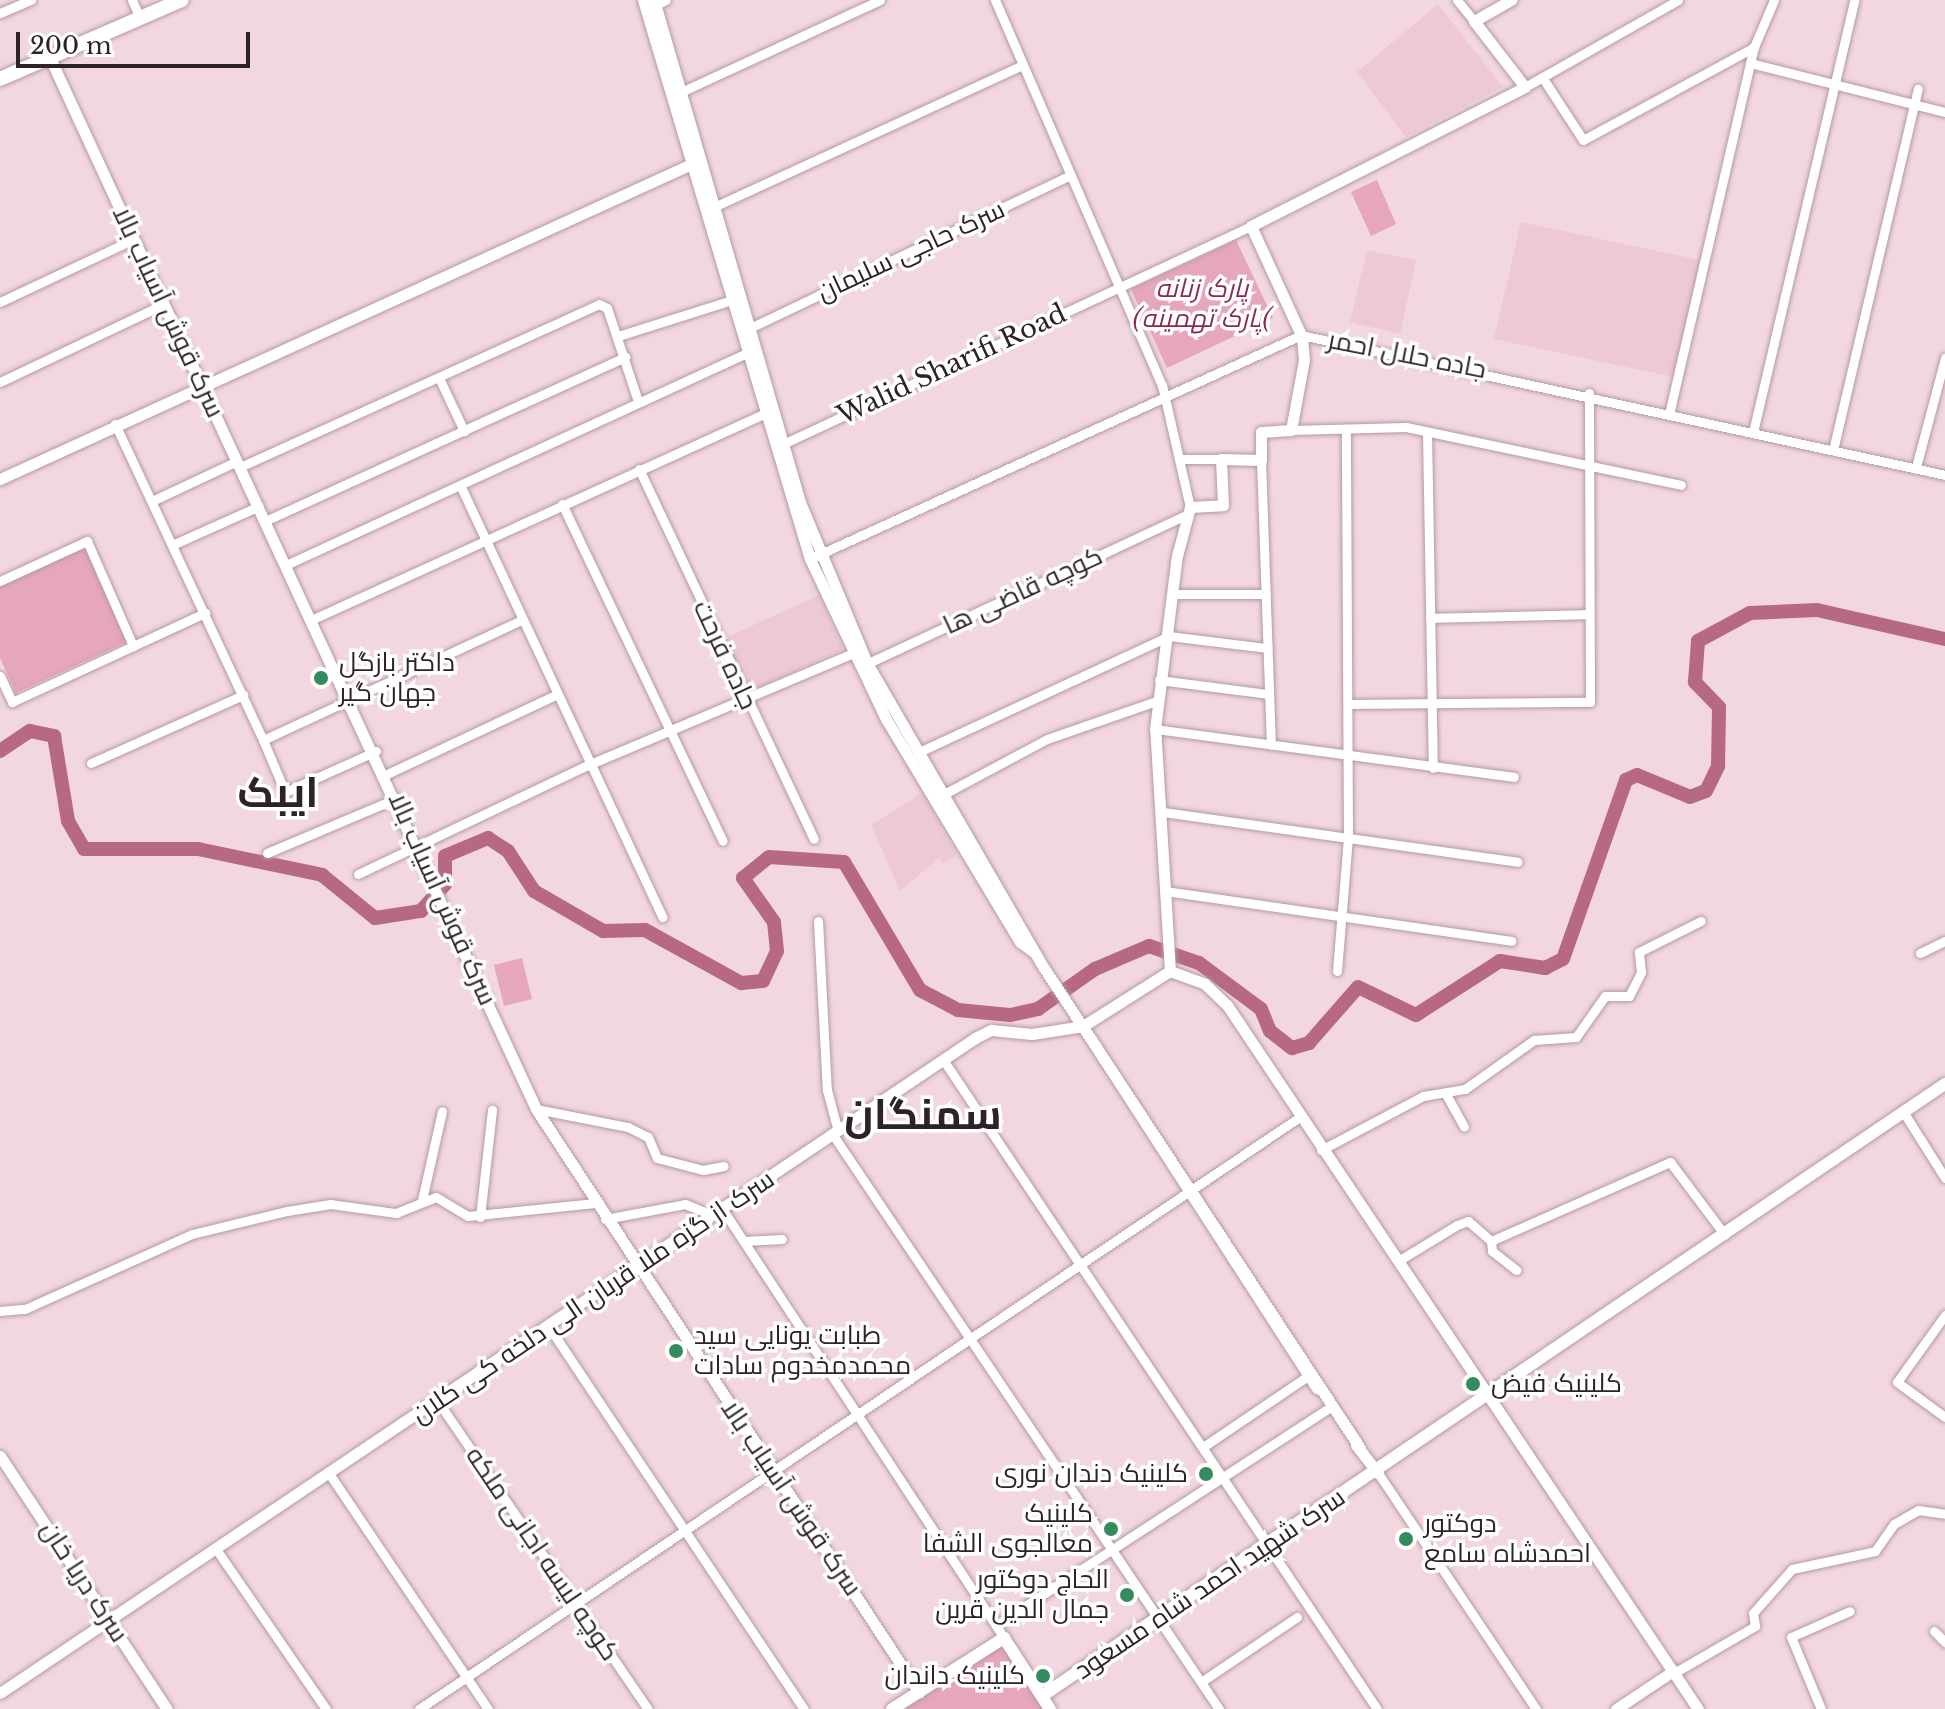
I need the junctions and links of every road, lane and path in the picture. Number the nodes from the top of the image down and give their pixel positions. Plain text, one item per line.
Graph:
1 (31, 0) edge
2 (132, 0) edge
3 (182, 0) edge
4 (643, 0) edge
5 (880, 0) edge
6 (995, 0) edge
7 (1457, 0) edge
8 (1511, 0) edge
9 (1678, 0) edge
10 (1774, 0) edge
11 (1854, 0) edge
12 (659, 2) edge
13 (0, 13) edge
14 (140, 18) junction
15 (1474, 21) junction
16 (1754, 47) junction
17 (50, 58) junction
18 (1750, 63) junction
19 (1023, 65) junction
20 (1542, 77) junction
21 (0, 79) edge
22 (1525, 87) junction
23 (1834, 87) junction
24 (1918, 89) dead end
25 (681, 92) junction
26 (1914, 105) junction
27 (1945, 112) edge
28 (696, 162) junction
29 (1071, 175) junction
30 (716, 206) junction
31 (1251, 226) junction
32 (134, 239) junction
33 (1119, 287) junction
34 (732, 300) junction
35 (0, 302) edge
36 (164, 304) junction
37 (752, 327) junction
38 (1301, 335) junction
39 (618, 336) junction
40 (749, 352) junction
41 (625, 357) junction
42 (1945, 358) edge
43 (439, 378) junction
44 (0, 382) edge
45 (201, 384) junction
46 (1589, 393) junction
47 (1162, 397) junction
48 (638, 401) junction
49 (1670, 410) junction
50 (771, 411) junction
51 (115, 424) junction
52 (1754, 428) junction
53 (1346, 429) junction
54 (1291, 430) junction
55 (464, 431) junction
56 (1427, 432) junction
57 (785, 443) junction
58 (1834, 446) junction
59 (1182, 459) junction
60 (1221, 459) junction
61 (1261, 460) junction
62 (239, 464) junction
63 (1587, 466) junction
64 (1916, 467) junction
65 (639, 469) junction
66 (1945, 475) edge
67 (0, 479) edge
68 (1681, 485) dead end
69 (461, 487) junction
70 (152, 501) junction
71 (562, 504) junction
72 (259, 506) junction
73 (1189, 510) junction
74 (265, 521) junction
75 (485, 540) junction
76 (172, 545) junction
77 (815, 557) junction
78 (288, 564) junction
79 (0, 581) edge
80 (1175, 594) junction
81 (1266, 594) junction
82 (205, 613) junction
83 (1589, 614) junction
84 (1430, 618) junction
85 (311, 620) junction
86 (522, 620) junction
87 (1169, 636) junction
88 (133, 646) junction
89 (1267, 648) junction
90 (857, 651) junction
91 (863, 665) junction
92 (0, 676) edge
93 (1159, 680) junction
94 (1269, 694) junction
95 (243, 695) junction
96 (556, 695) junction
97 (744, 697) junction
98 (349, 698) junction
99 (1156, 701) junction
100 (1432, 703) junction
101 (1348, 704) junction
102 (1155, 729) junction
103 (667, 730) junction
104 (263, 740) junction
105 (1271, 745) junction
106 (376, 751) junction
107 (919, 752) junction
108 (1348, 756) junction
109 (91, 763) dead end
110 (588, 765) junction
111 (1433, 768) junction
112 (387, 774) junction
113 (1514, 777) dead end
114 (944, 794) junction
115 (397, 798) junction
116 (1163, 812) junction
117 (1348, 838) junction
118 (814, 839) dead end
119 (723, 841) dead end
120 (417, 849) junction
121 (267, 853) dead end
122 (1517, 862) dead end
123 (358, 874) dead end
124 (1165, 891) junction
125 (662, 917) dead end
126 (1342, 920) junction
127 (818, 921) dead end
128 (1701, 921) dead end
129 (1511, 941) dead end
130 (1945, 941) edge
131 (1034, 952) junction
132 (1920, 953) dead end
133 (1169, 966) junction
134 (1337, 971) dead end
135 (1080, 1022) junction
136 (944, 1061) junction
137 (1945, 1084) edge
138 (1447, 1096) junction
139 (536, 1109) junction
140 (492, 1110) dead end
141 (442, 1111) dead end
142 (1904, 1113) junction
143 (1301, 1116) junction
144 (1464, 1127) dead end
145 (836, 1133) junction
146 (1321, 1150) junction
147 (724, 1166) dead end
148 (1945, 1178) edge
149 (1191, 1191) junction
150 (422, 1200) junction
151 (595, 1203) junction
152 (718, 1213) junction
153 (480, 1217) junction
154 (605, 1219) junction
155 (1725, 1235) junction
156 (782, 1239) dead end
157 (744, 1241) junction
158 (1491, 1241) junction
159 (1398, 1261) junction
160 (1078, 1264) junction
161 (635, 1266) junction
162 (1516, 1270) dead end
163 (0, 1311) edge
164 (1945, 1315) edge
165 (549, 1327) junction
166 (968, 1339) junction
167 (1308, 1376) junction
168 (1488, 1393) junction
169 (437, 1400) junction
170 (1330, 1407) junction
171 (859, 1412) junction
172 (1945, 1417) edge
173 (1203, 1447) junction
174 (1360, 1448) junction
175 (0, 1456) edge
176 (773, 1471) junction
177 (328, 1472) junction
178 (1378, 1473) junction
179 (1223, 1477) junction
180 (1945, 1514) edge
181 (684, 1530) junction
182 (1267, 1545) junction
183 (216, 1549) junction
184 (1110, 1550) junction
185 (573, 1600) junction
186 (1850, 1611) dead end
187 (1157, 1616) junction
188 (1297, 1617) dead end
189 (110, 1620) junction
190 (996, 1625) junction
191 (1934, 1631) dead end
192 (1004, 1638) junction
193 (1945, 1642) edge
194 (1673, 1672) junction
195 (467, 1676) junction
196 (1201, 1682) junction
197 (919, 1692) junction
198 (0, 1693) edge
199 (1042, 1696) junction
200 (167, 1709) edge
201 (326, 1709) edge
202 (419, 1709) edge
203 (488, 1709) edge
204 (648, 1709) edge
205 (804, 1709) edge
206 (892, 1709) edge
207 (1050, 1709) edge
208 (1219, 1709) edge
209 (1377, 1709) edge
210 (1536, 1709) edge
211 (1616, 1709) edge
212 (1698, 1709) edge
213 (1821, 1709) edge

1 - 13 street
2 - 14 street
3 - 14 highway
4 - 28 street
5 - 25 street
6 - 19 street
7 - 15 street
8 - 15 street
9 - 20 street
10 - 16 street
11 - 23 street
12 - 25 street
14 - 17 highway
15 - 22 street
16 - 18 street
16 - 20 street
17 - 21 highway
17 - 32 street, سرک قوش آسیاب بالا
18 - 23 street
18 - 49 street
19 - 29 street
19 - 30 street
20 - 22 street
22 - 31 street
23 - 26 street
23 - 52 street
24 - 26 street
25 - 28 street
26 - 27 street
26 - 58 street
28 - 30 street
28 - 34 street
28 - 45 street
29 - 33 street
29 - 37 street, سرک حاجی سلیمان
30 - 37 street
31 - 33 street, Walid Sharifi Road
31 - 38 street
32 - 35 street
32 - 36 street, سرک قوش آسیاب بالا
33 - 47 street
33 - 57 street, Walid Sharifi Road
34 - 39 street
34 - 40 street
36 - 44 street
36 - 45 street, سرک قوش آسیاب بالا
37 - 50 street
38 - 46 street, جاده حلال احمر
38 - 47 street, جاده حلال احمر
38 - 54 street
39 - 41 street
39 - 43 street
40 - 48 street
40 - 50 street
41 - 48 street
41 - 55 street
42 - 64 street
43 - 55 street
43 - 62 street
45 - 51 street
45 - 62 street, سرک قوش آسیاب بالا
46 - 49 street, جاده حلال احمر
46 - 63 street
47 - 59 street
47 - 77 street, جاده حلال احمر
48 - 69 street
49 - 52 street, جاده حلال احمر
50 - 57 street
50 - 65 street
50 - 77 street
51 - 67 street
51 - 70 street
52 - 58 street, جاده حلال احمر
53 - 54 street
53 - 56 street
53 - 101 street
54 - 61 street
55 - 74 street
56 - 63 street
56 - 84 street
57 - 77 street
58 - 64 street, جاده حلال احمر
59 - 60 street
59 - 73 street
60 - 61 street
60 - 73 street
61 - 81 street
62 - 70 street
62 - 72 street, سرک قوش آسیاب بالا
63 - 68 street
63 - 83 street
64 - 66 street, جاده حلال احمر
65 - 71 street
65 - 97 street, جاده فرحت
69 - 75 street
69 - 78 street
70 - 76 street
71 - 75 street
71 - 103 street
72 - 74 street, سرک قوش آسیاب بالا
72 - 76 street
73 - 80 street
73 - 91 street, کوچه قاضی ها
74 - 78 street, سرک قوش آسیاب بالا
75 - 85 street
75 - 86 street
76 - 82 street
77 - 90 street
78 - 85 street, سرک قوش آسیاب بالا
79 - 88 street
80 - 81 street
80 - 87 street
81 - 89 street
82 - 88 street
82 - 95 street
83 - 84 street
83 - 100 street
84 - 100 street
85 - 98 street, سرک قوش آسیاب بالا
86 - 96 street
86 - 98 street
87 - 89 street
87 - 93 street
87 - 107 street
88 - 92 street
89 - 94 street
90 - 91 street
90 - 97 street
91 - 107 street
91 - 131 street
93 - 94 street
93 - 99 street
94 - 105 street
95 - 104 street
95 - 109 street
96 - 110 street
96 - 112 street
97 - 103 street
97 - 118 street, جاده فرحت
98 - 104 street
98 - 106 street, سرک قوش آسیاب بالا
99 - 102 street
99 - 114 street
100 - 101 street
100 - 111 street
101 - 108 street
102 - 105 street
102 - 116 street
103 - 110 street
103 - 119 street
104 - 106 street
105 - 108 street
106 - 112 street, سرک قوش آسیاب بالا
107 - 114 street
108 - 111 street
108 - 117 street
110 - 120 street
110 - 125 street
111 - 113 street
112 - 115 street, سرک قوش آسیاب بالا
114 - 131 street
115 - 120 street, سرک قوش آسیاب بالا
115 - 121 street
116 - 117 street
116 - 124 street
117 - 122 street
117 - 126 street
120 - 123 street
120 - 139 street, سرک قوش آسیاب بالا
124 - 126 street
124 - 133 street
126 - 129 street
126 - 134 street
127 - 145 street
128 - 138 street
130 - 132 street
131 - 135 street
133 - 135 street, سرک از گزه ملا قربان الی دلخه کی کلان
133 - 143 street
135 - 136 street, سرک از گزه ملا قربان الی دلخه کی کلان
135 - 149 street
136 - 145 street, سرک از گزه ملا قربان الی دلخه کی کلان
136 - 160 street
137 - 142 main road, سرک شهید احمد شاه مسعود
138 - 144 street
138 - 146 street
139 - 147 street
139 - 151 street, سرک قوش آسیاب بالا
140 - 153 street
141 - 150 street
142 - 148 street
142 - 155 main road, سرک شهید احمد شاه مسعود
143 - 146 street
143 - 149 street
145 - 152 street, سرک از گزه ملا قربان الی دلخه کی کلان
145 - 166 street
146 - 159 street
149 - 160 street
149 - 167 street
149 - 174 street
150 - 153 street
150 - 163 street
151 - 153 street
151 - 154 street, سرک قوش آسیاب بالا
152 - 154 street
152 - 157 street
152 - 161 street, سرک از گزه ملا قربان الی دلخه کی کلان
154 - 161 street, سرک قوش آسیاب بالا
155 - 158 street
155 - 168 main road, سرک شهید احمد شاه مسعود
156 - 157 street
157 - 171 street
158 - 159 street
158 - 162 street
159 - 168 street
160 - 166 street
160 - 173 street
161 - 165 street, سرک از گزه ملا قربان الی دلخه کی کلان
161 - 176 street, سرک قوش آسیاب بالا
164 - 172 street
165 - 169 street, سرک از گزه ملا قربان الی دلخه کی کلان
165 - 181 street
166 - 171 street
166 - 184 street
167 - 170 street
167 - 173 street
168 - 178 main road, سرک شهید احمد شاه مسعود
168 - 194 street
169 - 177 street, سرک از گزه ملا قربان الی دلخه کی کلان
169 - 185 street, کوچه لیسه اجانی ملکه
170 - 174 street
170 - 179 street
171 - 176 street
171 - 190 street
173 - 179 street
174 - 178 street
175 - 189 street, سرک دریا خان
176 - 181 street
176 - 197 street, سرک قوش آسیاب بالا
177 - 183 street, سرک از گزه ملا قربان الی دلخه کی کلان
177 - 195 street
178 - 182 main road, سرک شهید احمد شاه مسعود
178 - 210 street
179 - 182 street
179 - 184 street
180 - 194 street
181 - 185 street
181 - 205 street
182 - 187 main road, سرک شهید احمد شاه مسعود
182 - 209 street
183 - 189 street, سرک از گزه ملا قربان الی دلخه کی کلان
183 - 201 street
184 - 187 street
184 - 190 street
185 - 195 street
185 - 204 street, کوچه لیسه اجانی ملکه
186 - 213 street
187 - 196 street
187 - 199 main road, سرک شهید احمد شاه مسعود
188 - 196 street
189 - 198 street, سرک از گزه ملا قربان الی دلخه کی کلان
189 - 200 street, سرک دریا خان
190 - 192 street
191 - 193 street
192 - 197 main road
192 - 199 main road
194 - 211 street
194 - 212 street
195 - 202 street
195 - 203 street
196 - 208 street
197 - 206 main road
199 - 207 main road

